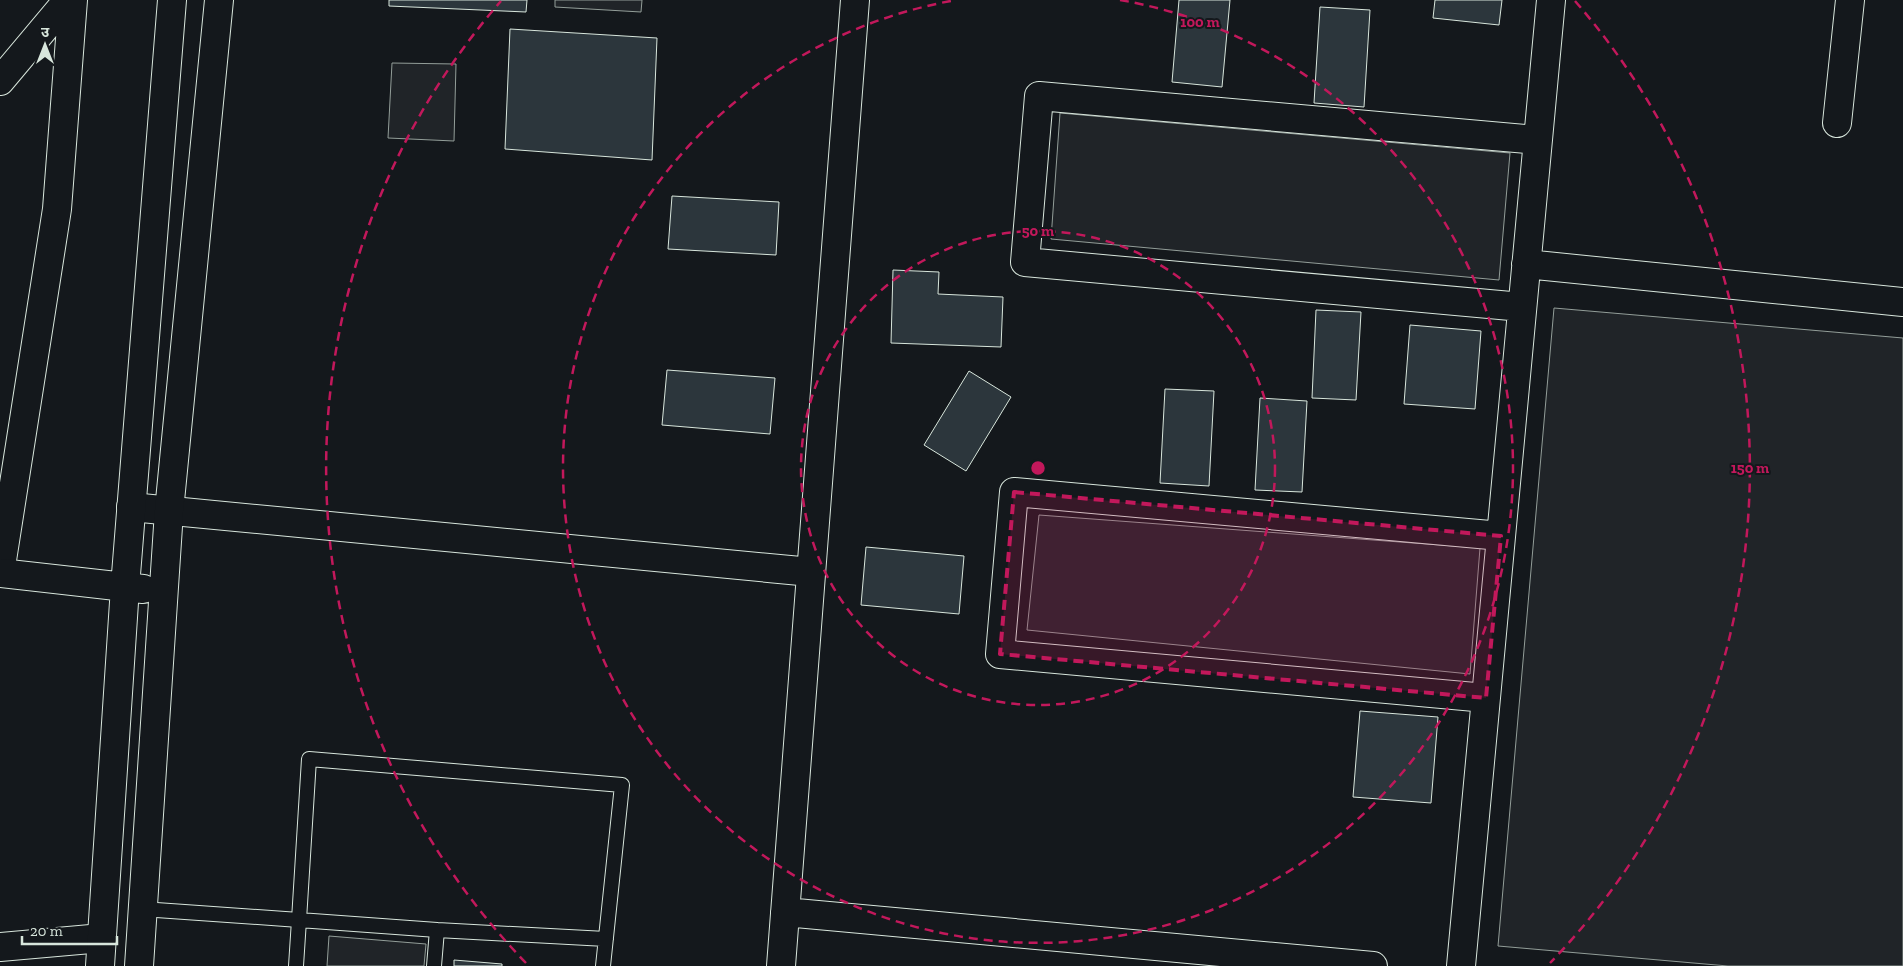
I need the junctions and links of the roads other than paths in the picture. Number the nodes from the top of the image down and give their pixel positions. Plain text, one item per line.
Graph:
1 (68, 0) edge
2 (73, 0) edge
3 (172, 0) edge
4 (219, 0) edge
5 (855, 0) edge
6 (1550, 0) edge
7 (1850, 0) edge
8 (0, 80) edge
9 (1837, 124) dead end
10 (1538, 140) junction
11 (1526, 264) junction
12 (1903, 302) edge
13 (1522, 306) junction
14 (131, 507) junction
15 (170, 511) junction
16 (1501, 536) junction
17 (811, 572) junction
18 (0, 573) edge
19 (125, 587) junction
20 (163, 591) junction
21 (1486, 698) junction
22 (142, 909) junction
23 (785, 912) junction
24 (299, 920) junction
25 (437, 930) junction
26 (102, 938) junction
27 (606, 939) junction
28 (0, 947) edge
29 (100, 966) edge
30 (139, 966) edge
31 (296, 966) edge
32 (434, 966) edge
33 (603, 966) edge
34 (781, 966) edge
35 (1373, 966) edge
36 (1461, 966) edge

1 - 8 street
2 - 18 street
3 - 14 street
4 - 15 street
5 - 17 street
6 - 10 street
7 - 9 street
10 - 11 street
10 - 13 street
11 - 12 street
11 - 13 street
13 - 16 street
14 - 15 street
14 - 19 street
15 - 17 street
15 - 20 street
16 - 21 street
16 - 21 street
17 - 23 street
18 - 19 street
19 - 20 street
19 - 26 street
20 - 22 street
21 - 36 street
22 - 24 lane
22 - 30 street
23 - 34 street
23 - 35 street
24 - 25 lane
24 - 27 lane
24 - 31 lane
25 - 27 lane
25 - 32 lane
26 - 28 street
26 - 29 street
27 - 33 lane

